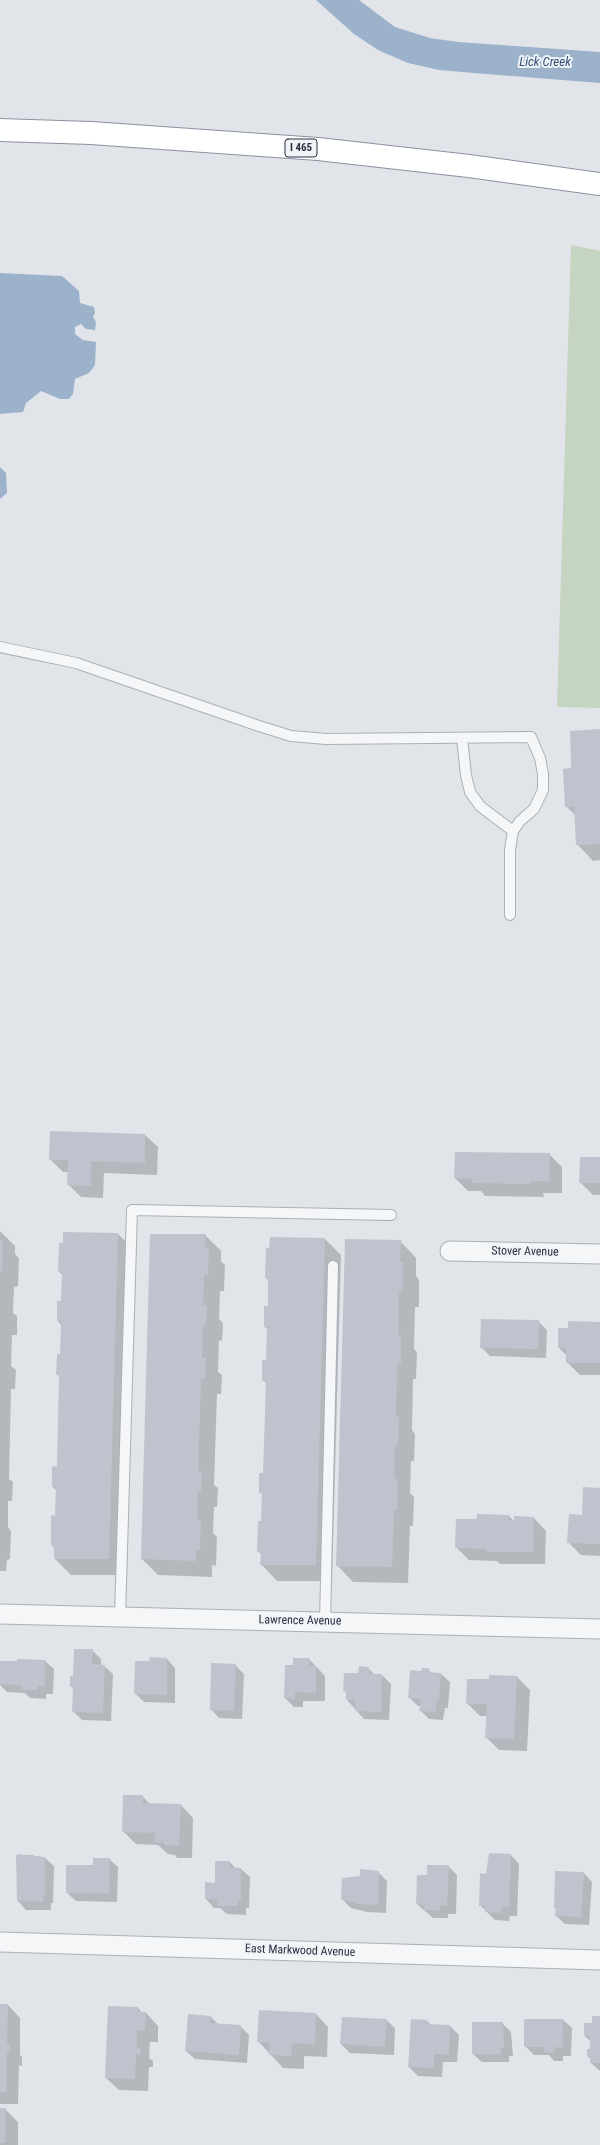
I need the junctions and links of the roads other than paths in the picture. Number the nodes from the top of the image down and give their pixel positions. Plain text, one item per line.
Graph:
1 (0, 130) edge
2 (600, 184) edge
3 (0, 647) edge
4 (462, 738) junction
5 (513, 831) junction
6 (510, 915) dead end
7 (391, 1215) dead end
8 (450, 1251) dead end
9 (600, 1254) edge
10 (333, 1266) dead end
11 (0, 1614) edge
12 (120, 1617) junction
13 (325, 1622) junction
14 (600, 1629) edge
15 (0, 1942) edge
16 (600, 1960) edge

1 - 2 highway, I 465
3 - 4 lane
4 - 5 lane
4 - 5 lane
5 - 6 lane
7 - 12 lane
8 - 9 street, Stover Avenue
10 - 13 lane
11 - 12 street, Lawrence Avenue
12 - 13 street, Lawrence Avenue
13 - 14 street, Lawrence Avenue
15 - 16 street, East Markwood Avenue

